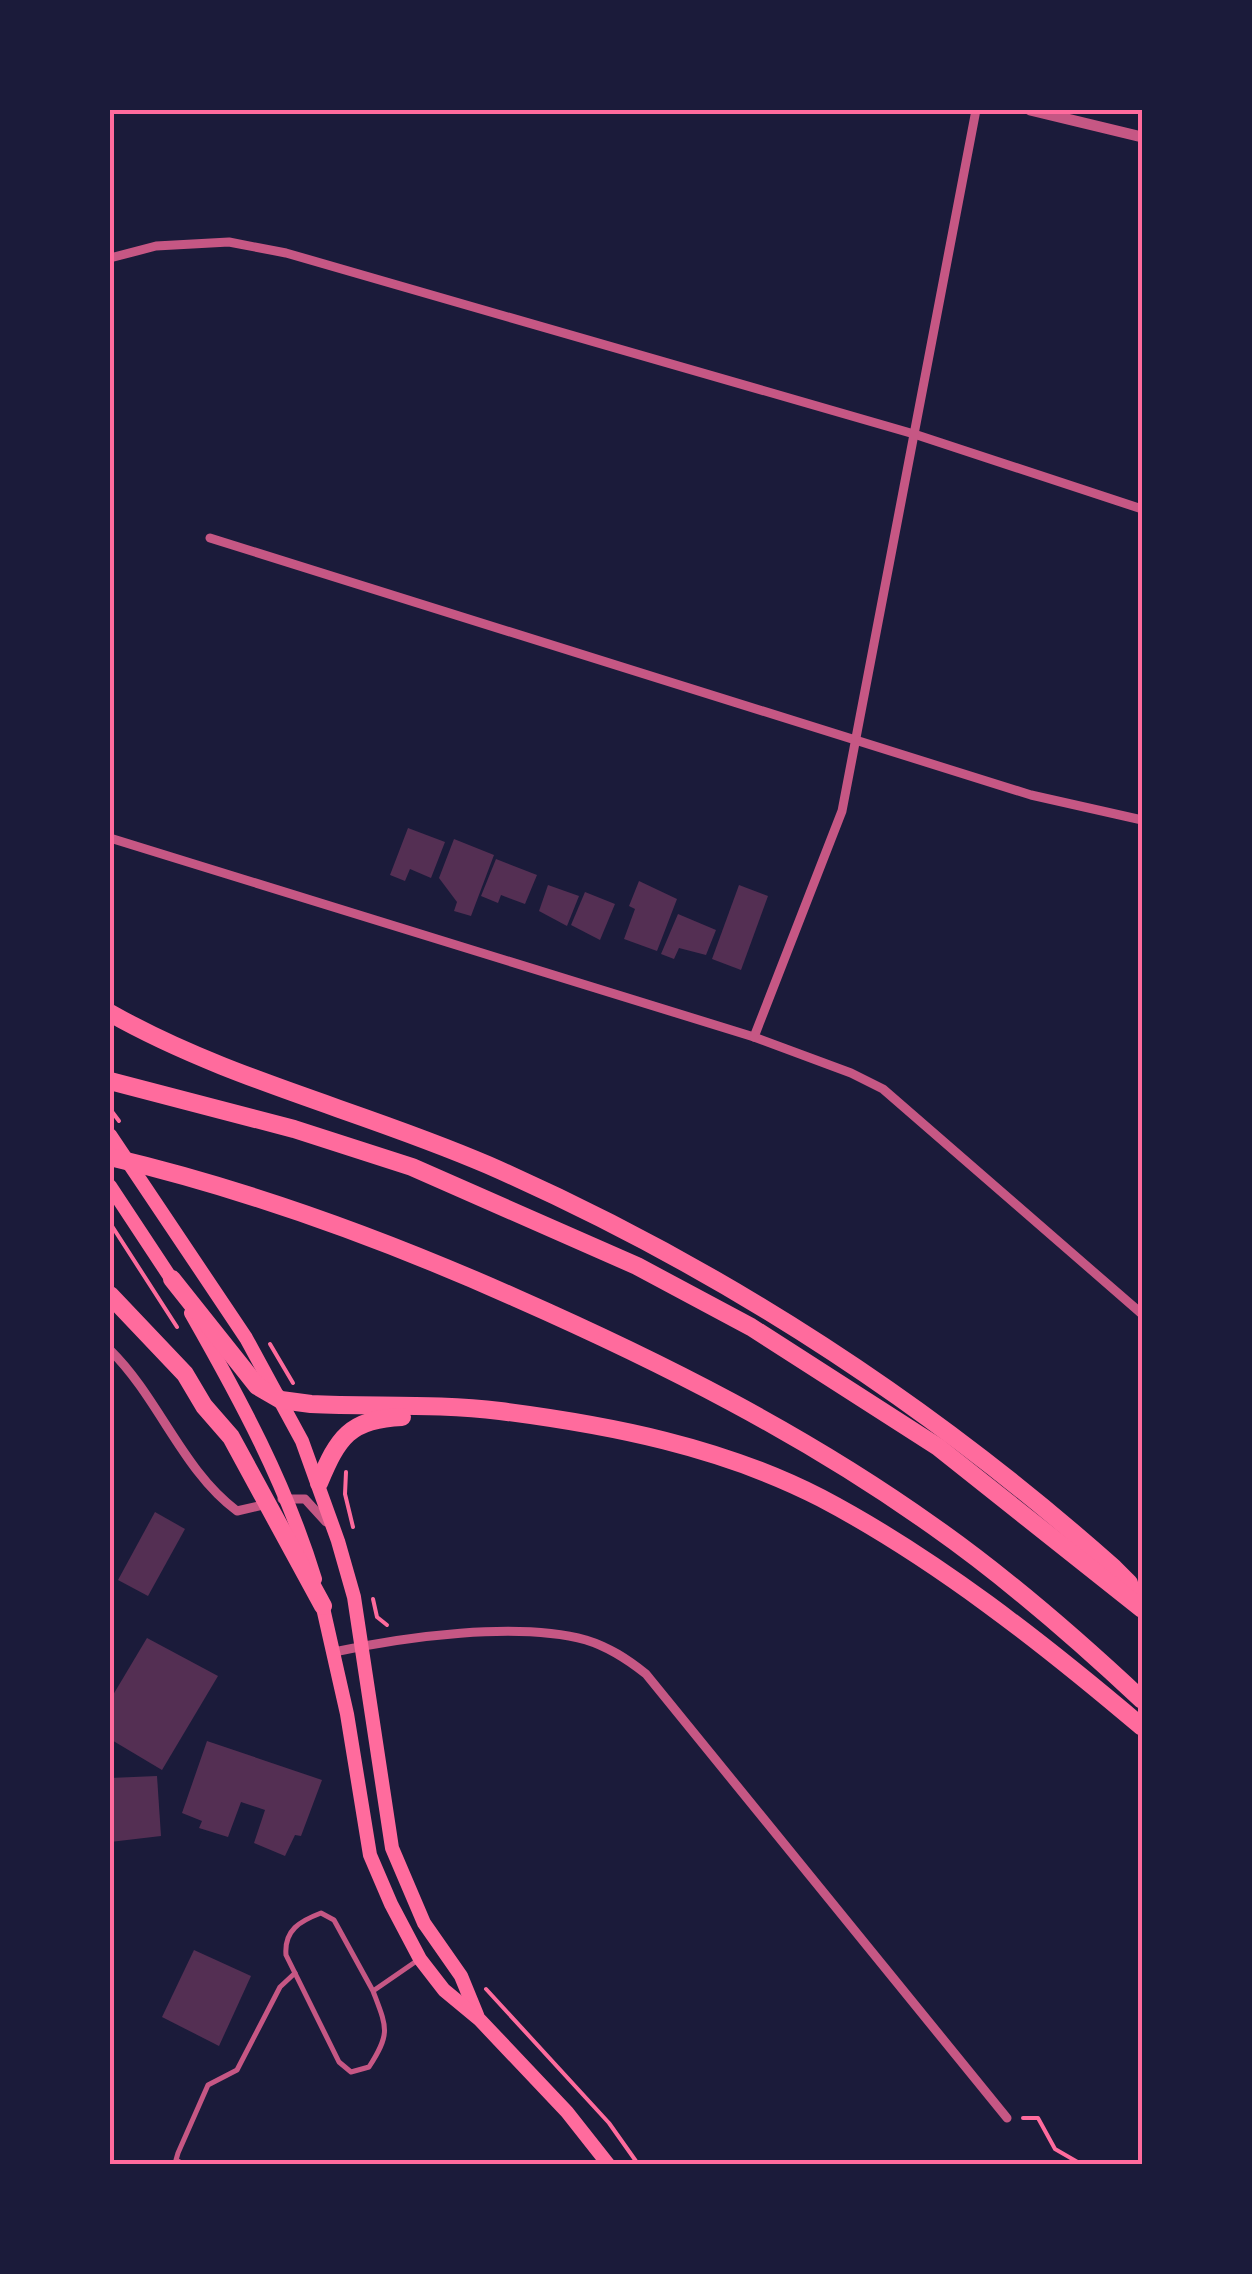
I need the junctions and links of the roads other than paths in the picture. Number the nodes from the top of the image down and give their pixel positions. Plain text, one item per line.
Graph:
1 (976, 110) edge
2 (1030, 110) edge
3 (1142, 138) edge
4 (110, 258) edge
5 (914, 434) junction
6 (1142, 510) edge
7 (210, 538) dead end
8 (856, 741) junction
9 (1142, 820) edge
10 (110, 838) edge
11 (110, 1013) edge
12 (754, 1036) junction
13 (110, 1081) edge
14 (110, 1135) edge
15 (110, 1157) edge
16 (110, 1186) edge
17 (172, 1280) junction
18 (110, 1295) edge
19 (1142, 1314) edge
20 (110, 1350) edge
21 (281, 1400) junction
22 (572, 1423) junction
23 (319, 1484) junction
24 (286, 1498) junction
25 (267, 1504) junction
26 (338, 1540) junction
27 (1137, 1604) edge
28 (323, 1606) junction
29 (363, 1646) junction
30 (334, 1652) junction
31 (1142, 1700) edge
32 (1142, 1727) edge
33 (420, 1958) junction
34 (296, 1973) junction
35 (373, 1992) junction
36 (479, 2019) junction
37 (1007, 2118) dead end
38 (183, 2164) edge
39 (608, 2164) edge

1 - 5 street
2 - 3 street
4 - 5 street
5 - 6 street
5 - 8 street
7 - 8 street
8 - 9 street
8 - 12 street
10 - 12 street
11 - 27 highway
12 - 19 street
13 - 27 highway
14 - 21 main road
15 - 31 highway
16 - 17 main road
17 - 21 highway
17 - 24 main road
18 - 25 highway
20 - 25 street
21 - 22 highway
21 - 23 main road
22 - 23 highway
22 - 32 highway
23 - 26 main road
24 - 25 street
24 - 26 street
24 - 28 main road
25 - 28 highway
26 - 29 main road
28 - 30 main road
29 - 30 street
29 - 36 main road
29 - 37 street
30 - 33 main road
33 - 35 lane
33 - 36 main road
34 - 35 lane
34 - 35 lane
34 - 38 lane
36 - 39 main road

